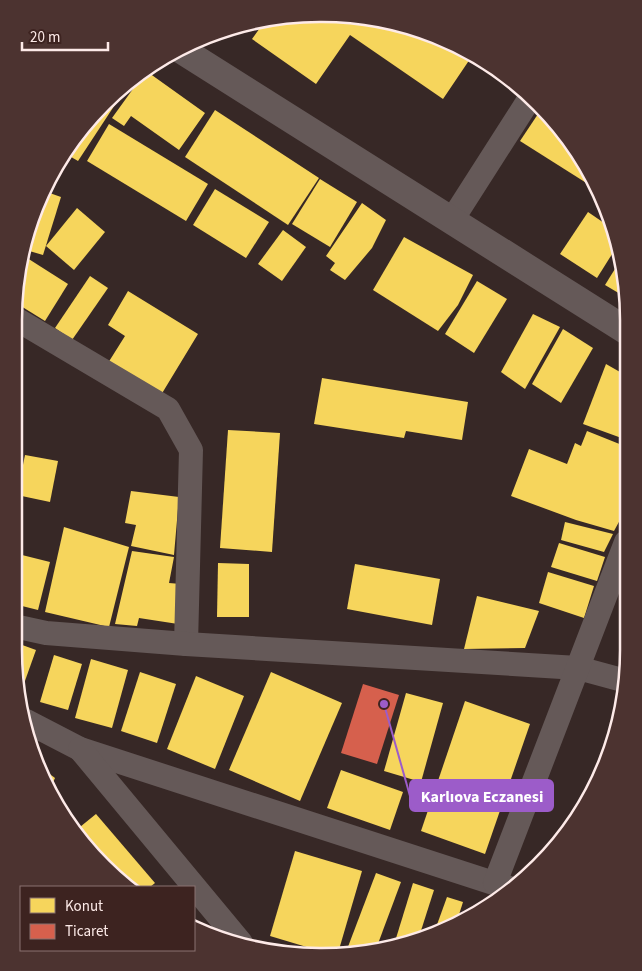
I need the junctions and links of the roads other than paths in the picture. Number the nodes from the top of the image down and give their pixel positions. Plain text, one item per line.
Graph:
1 (187, 54) edge
2 (526, 104) edge
3 (452, 220) junction
4 (22, 323) edge
5 (620, 326) edge
6 (620, 558) edge
7 (22, 628) edge
8 (186, 644) junction
9 (578, 668) junction
10 (618, 679) edge
11 (32, 724) edge
12 (80, 749) junction
13 (194, 886) edge
14 (502, 886) edge
15 (195, 888) edge
16 (235, 936) edge

1 - 3 street
2 - 3 street
3 - 5 street
4 - 8 street
6 - 9 street
7 - 8 street
8 - 9 street
9 - 10 street
9 - 14 street
11 - 12 street
12 - 13 street
12 - 14 street
15 - 16 street

